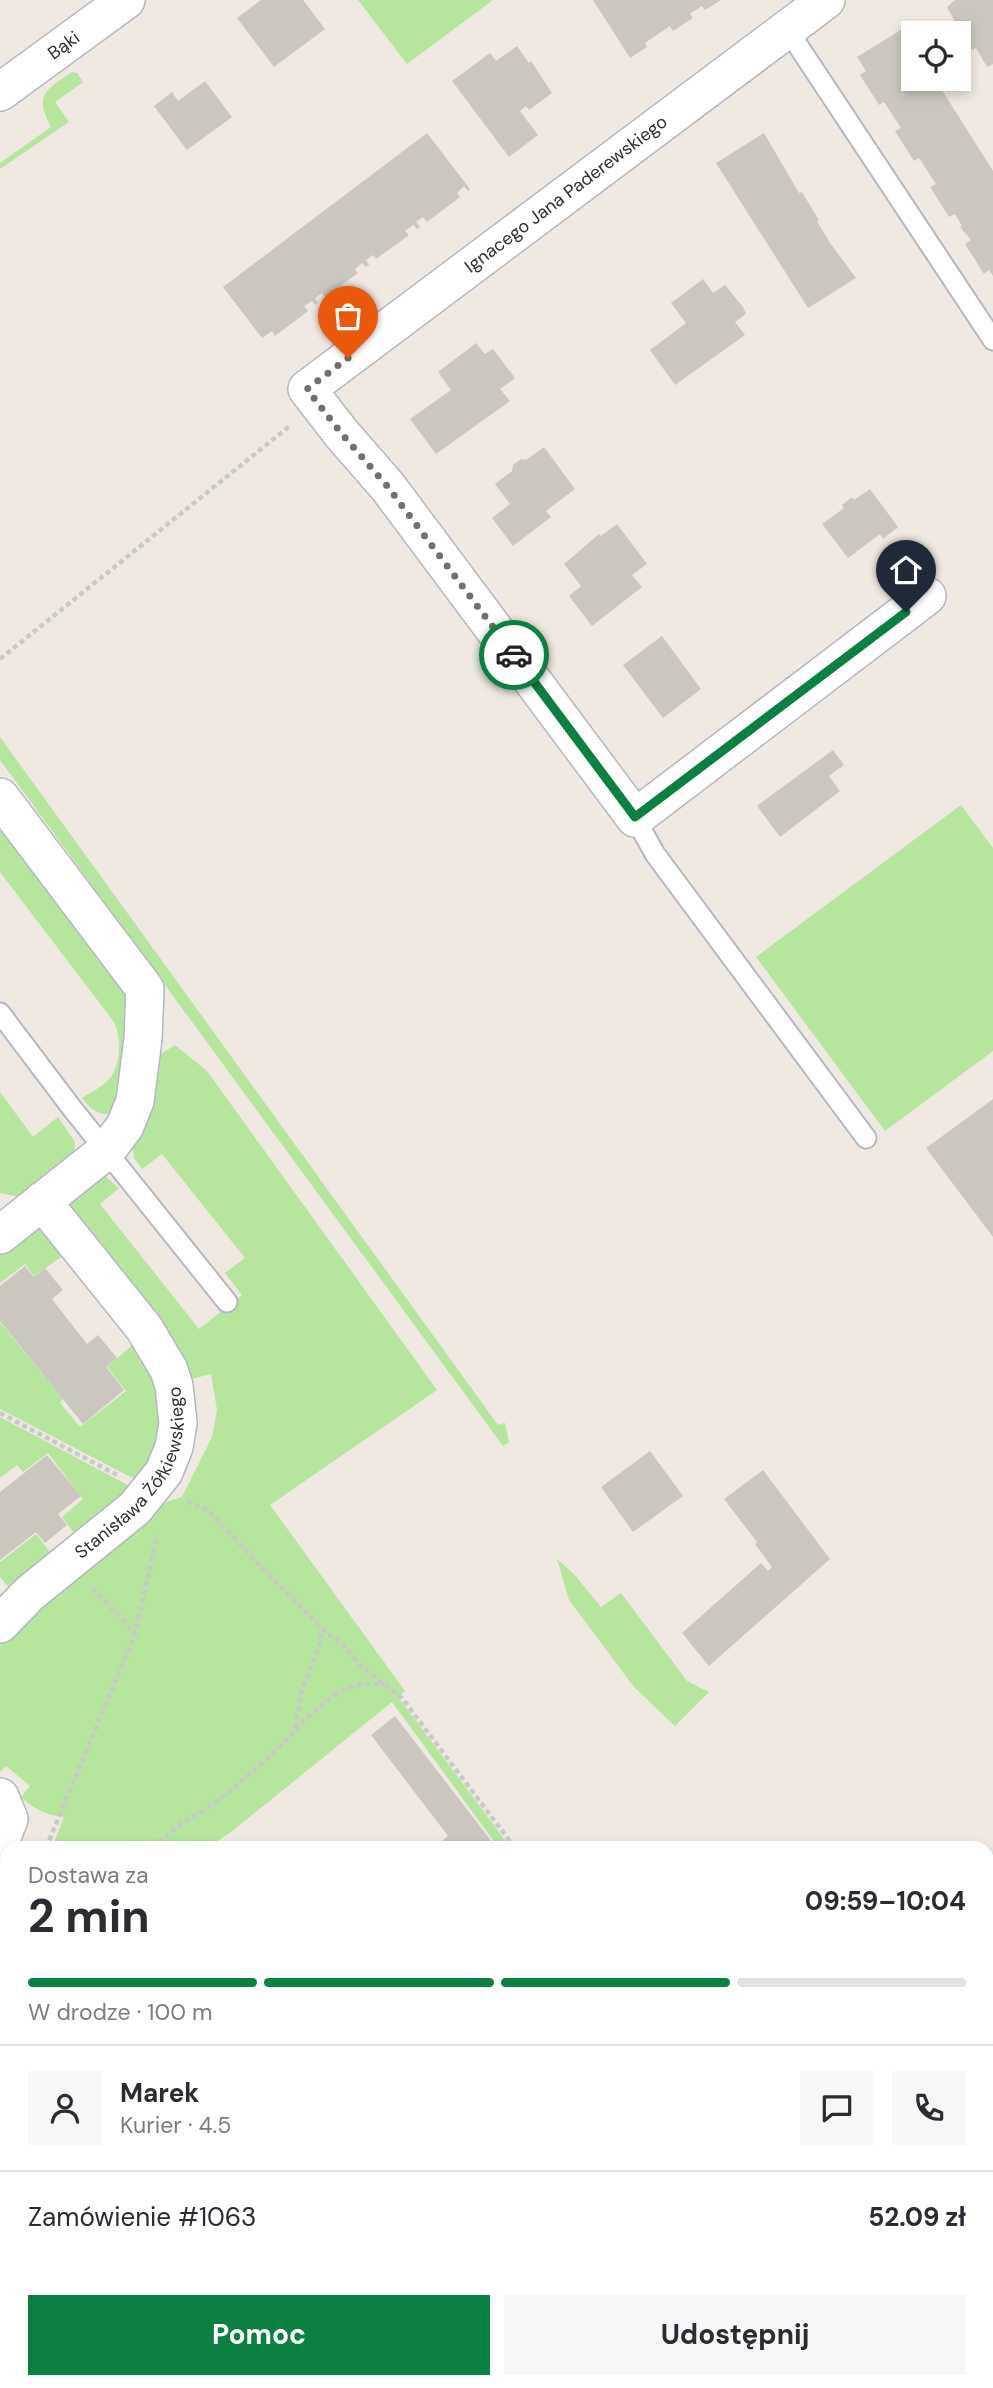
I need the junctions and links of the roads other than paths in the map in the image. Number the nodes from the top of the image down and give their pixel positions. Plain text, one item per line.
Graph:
1 (126, 0) edge
2 (826, 0) edge
3 (787, 29) junction
4 (0, 92) edge
5 (993, 340) edge
6 (927, 596) dead end
7 (0, 797) edge
8 (635, 817) junction
9 (0, 1013) edge
10 (866, 1138) dead end
11 (107, 1150) junction
12 (43, 1201) junction
13 (0, 1236) edge
14 (227, 1302) dead end
15 (0, 1624) edge
16 (0, 1797) edge
17 (0, 1841) edge

1 - 4 street, Bąki
2 - 3 street, Ignacego Jana Paderewskiego
3 - 5 lane
3 - 8 street, Ignacego Jana Paderewskiego
6 - 8 street
7 - 11 street
8 - 10 lane
9 - 11 lane
11 - 12 street
11 - 14 lane
12 - 13 street
12 - 15 street, Stanisława Żółkiewskiego
16 - 17 street

